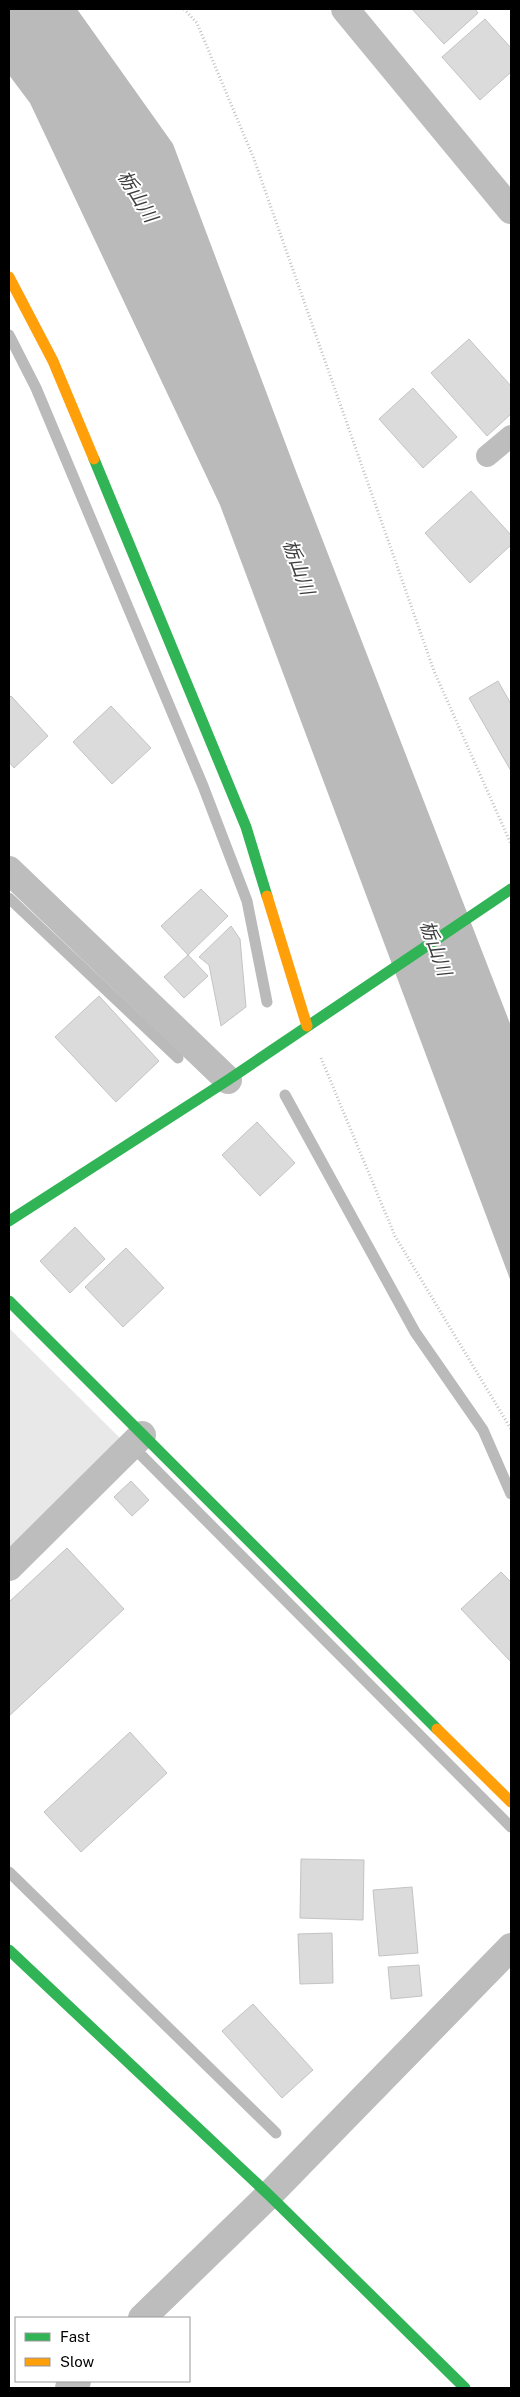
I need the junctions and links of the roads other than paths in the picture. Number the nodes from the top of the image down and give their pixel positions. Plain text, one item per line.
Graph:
1 (345, 9) edge
2 (511, 210) edge
3 (9, 277) edge
4 (511, 436) edge
5 (487, 456) dead end
6 (9, 870) edge
7 (511, 889) edge
8 (307, 1026) junction
9 (228, 1080) junction
10 (9, 1222) edge
11 (9, 1301) edge
12 (142, 1435) junction
13 (9, 1567) edge
14 (511, 1802) edge
15 (511, 1947) edge
16 (9, 1950) edge
17 (269, 2195) junction
18 (143, 2317) edge
19 (465, 2388) edge

1 - 2 street
3 - 8 street
4 - 5 lane
6 - 9 street
7 - 8 street
8 - 9 street
9 - 10 street
11 - 12 street
12 - 13 street
12 - 14 street
15 - 17 street
16 - 17 street
17 - 18 street
17 - 19 street

